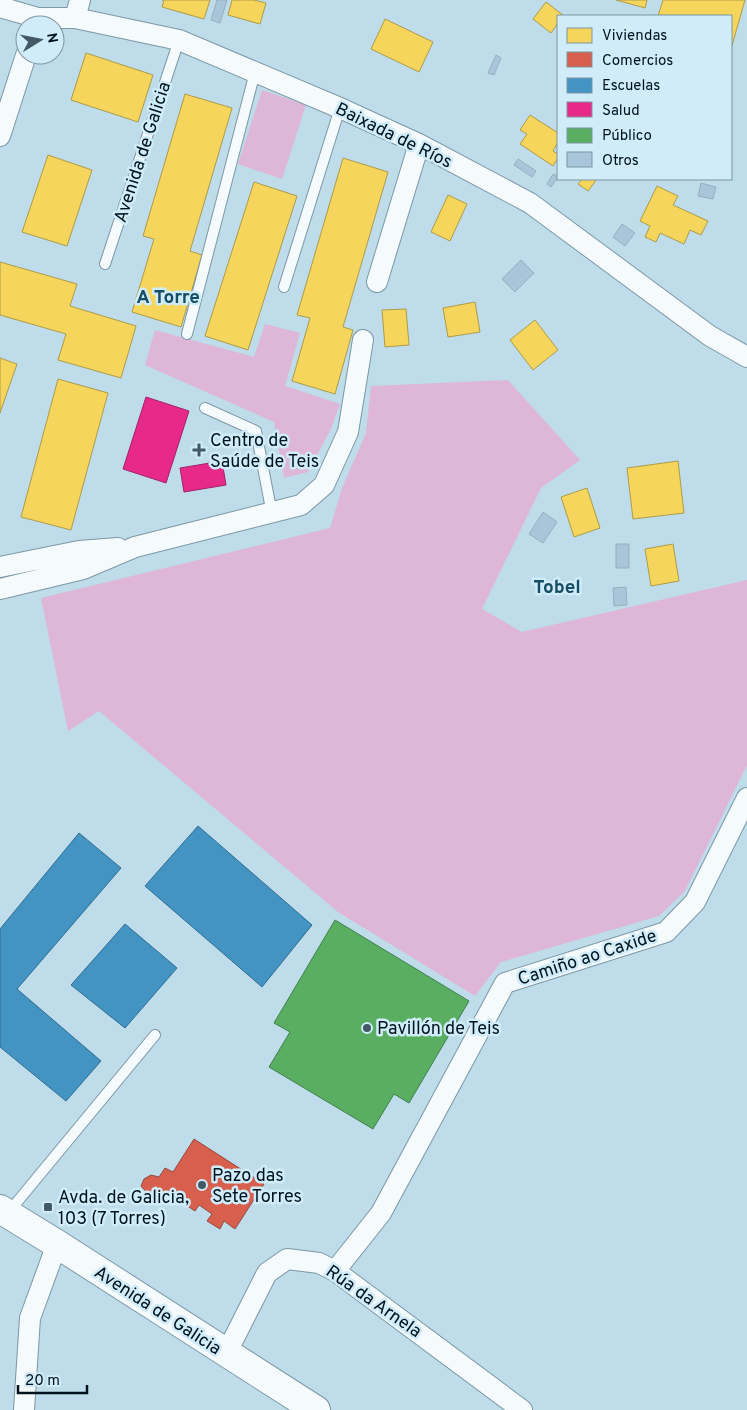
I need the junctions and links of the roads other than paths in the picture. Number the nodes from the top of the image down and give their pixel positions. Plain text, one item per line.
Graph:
1 (0, 7) edge
2 (78, 9) edge
3 (21, 15) edge
4 (58, 15) edge
5 (179, 40) junction
6 (23, 65) edge
7 (255, 72) junction
8 (340, 108) junction
9 (0, 136) edge
10 (419, 144) junction
11 (105, 264) dead end
12 (377, 282) dead end
13 (284, 287) dead end
14 (187, 334) dead end
15 (363, 340) dead end
16 (746, 356) edge
17 (205, 408) dead end
18 (272, 514) junction
19 (135, 547) junction
20 (0, 567) edge
21 (0, 589) edge
22 (747, 798) edge
23 (155, 1035) dead end
24 (4, 1211) edge
25 (57, 1244) junction
26 (335, 1271) junction
27 (226, 1354) junction
28 (24, 1410) edge
29 (316, 1410) edge
30 (522, 1410) edge

1 - 3 street, Baixada de Ríos
2 - 4 street, Baixada de Ríos
2 - 5 street, Baixada de Ríos
5 - 7 street, Baixada de Ríos
5 - 11 lane, Avenida de Galicia
6 - 9 street
7 - 8 street, Baixada de Ríos
7 - 14 lane
8 - 10 street, Baixada de Ríos
8 - 13 lane
10 - 12 street
10 - 16 street, Baixada de Ríos
15 - 18 street
17 - 18 lane
18 - 19 street
19 - 20 street
19 - 21 street
22 - 26 street, Camiño ao Caxide
23 - 24 lane
24 - 25 main road, Avenida de Galicia
25 - 27 main road, Avenida de Galicia
25 - 28 street
26 - 27 street, Rúa da Arnela
26 - 30 street, Rúa da Arnela
27 - 29 main road, Avenida de Galicia

